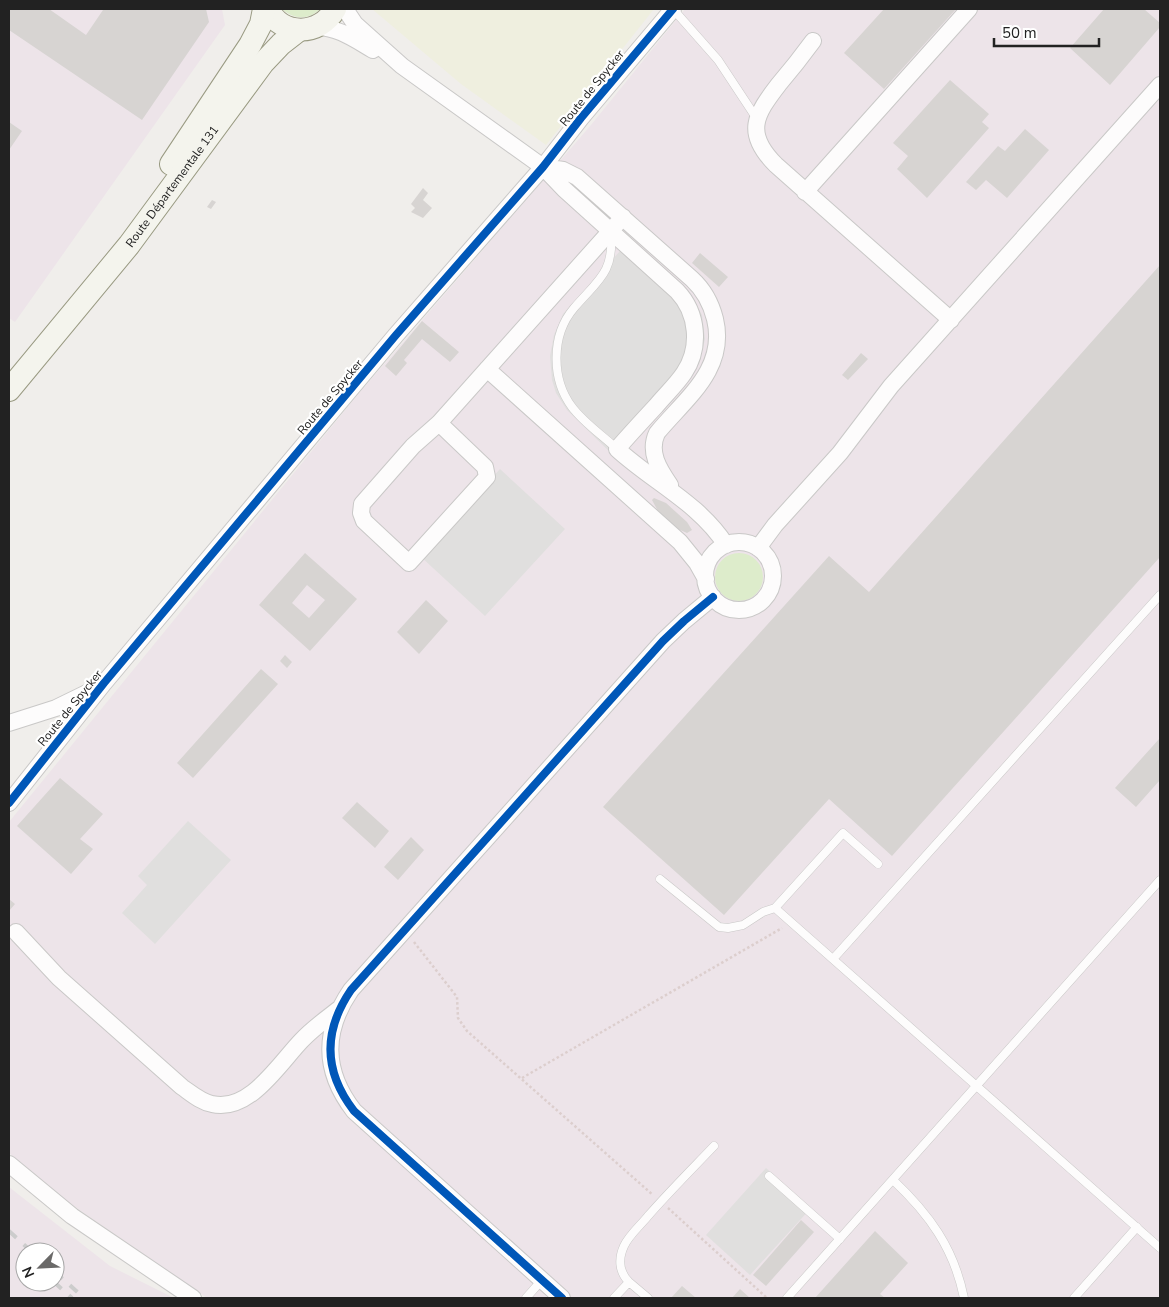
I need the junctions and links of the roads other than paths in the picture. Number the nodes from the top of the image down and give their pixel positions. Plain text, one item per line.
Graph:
1 (266, 9) edge
2 (335, 9) edge
3 (345, 9) edge
4 (673, 9) edge
5 (969, 9) edge
6 (307, 29) junction
7 (813, 42) dead end
8 (402, 66) junction
9 (1160, 85) edge
10 (757, 119) junction
11 (543, 167) junction
12 (805, 192) junction
13 (623, 217) junction
14 (611, 231) junction
15 (951, 320) junction
16 (46, 343) junction
17 (486, 369) junction
18 (9, 390) edge
19 (438, 423) junction
20 (616, 449) junction
21 (675, 492) junction
22 (680, 542) junction
23 (722, 547) junction
24 (758, 548) junction
25 (706, 579) junction
26 (1160, 595) edge
27 (713, 597) junction
28 (104, 683) junction
29 (9, 722) edge
30 (9, 803) edge
31 (878, 864) dead end
32 (660, 879) dead end
33 (1160, 880) edge
34 (775, 908) junction
35 (16, 932) dead end
36 (833, 959) junction
37 (340, 1008) junction
38 (977, 1086) junction
39 (714, 1146) dead end
40 (9, 1164) edge
41 (769, 1176) dead end
42 (893, 1180) junction
43 (1137, 1227) junction
44 (840, 1239) junction
45 (1160, 1248) edge
46 (542, 1280) junction
47 (629, 1282) junction
48 (193, 1298) edge
49 (526, 1298) edge
50 (562, 1298) edge
51 (614, 1298) edge
52 (648, 1298) edge
53 (788, 1298) edge
54 (964, 1298) edge
55 (1074, 1298) edge

1 - 6 main road
1 - 16 main road, Route Départementale 131
2 - 6 main road, Route Départementale 131
3 - 8 street
4 - 10 lane
4 - 11 street, Route de Spycker
5 - 12 street
6 - 8 street
6 - 16 main road, Route Départementale 131
7 - 10 street
8 - 11 street
9 - 15 street
10 - 12 street
11 - 13 street
11 - 14 street
11 - 28 street, Route de Spycker
12 - 15 street
13 - 14 street
13 - 21 street
14 - 17 street
14 - 20 lane
14 - 20 street
15 - 24 street
16 - 18 main road, Route Départementale 131
17 - 19 street
17 - 22 street
19 - 19 street
20 - 21 street
21 - 23 street
22 - 23 street
22 - 25 street
23 - 24 street
23 - 25 street
24 - 27 street
25 - 27 street
26 - 36 lane
27 - 37 street
28 - 29 street, Route de Spycker
28 - 30 street, Route de Spycker
31 - 34 lane
32 - 34 lane
33 - 38 lane
34 - 36 lane
35 - 37 street
36 - 38 lane
37 - 46 street
38 - 42 lane
38 - 43 lane
39 - 47 lane
40 - 48 street
41 - 44 lane
42 - 44 lane
42 - 54 lane
43 - 45 lane
43 - 55 lane
44 - 53 lane
46 - 49 lane
46 - 50 street
47 - 51 lane
47 - 52 lane

